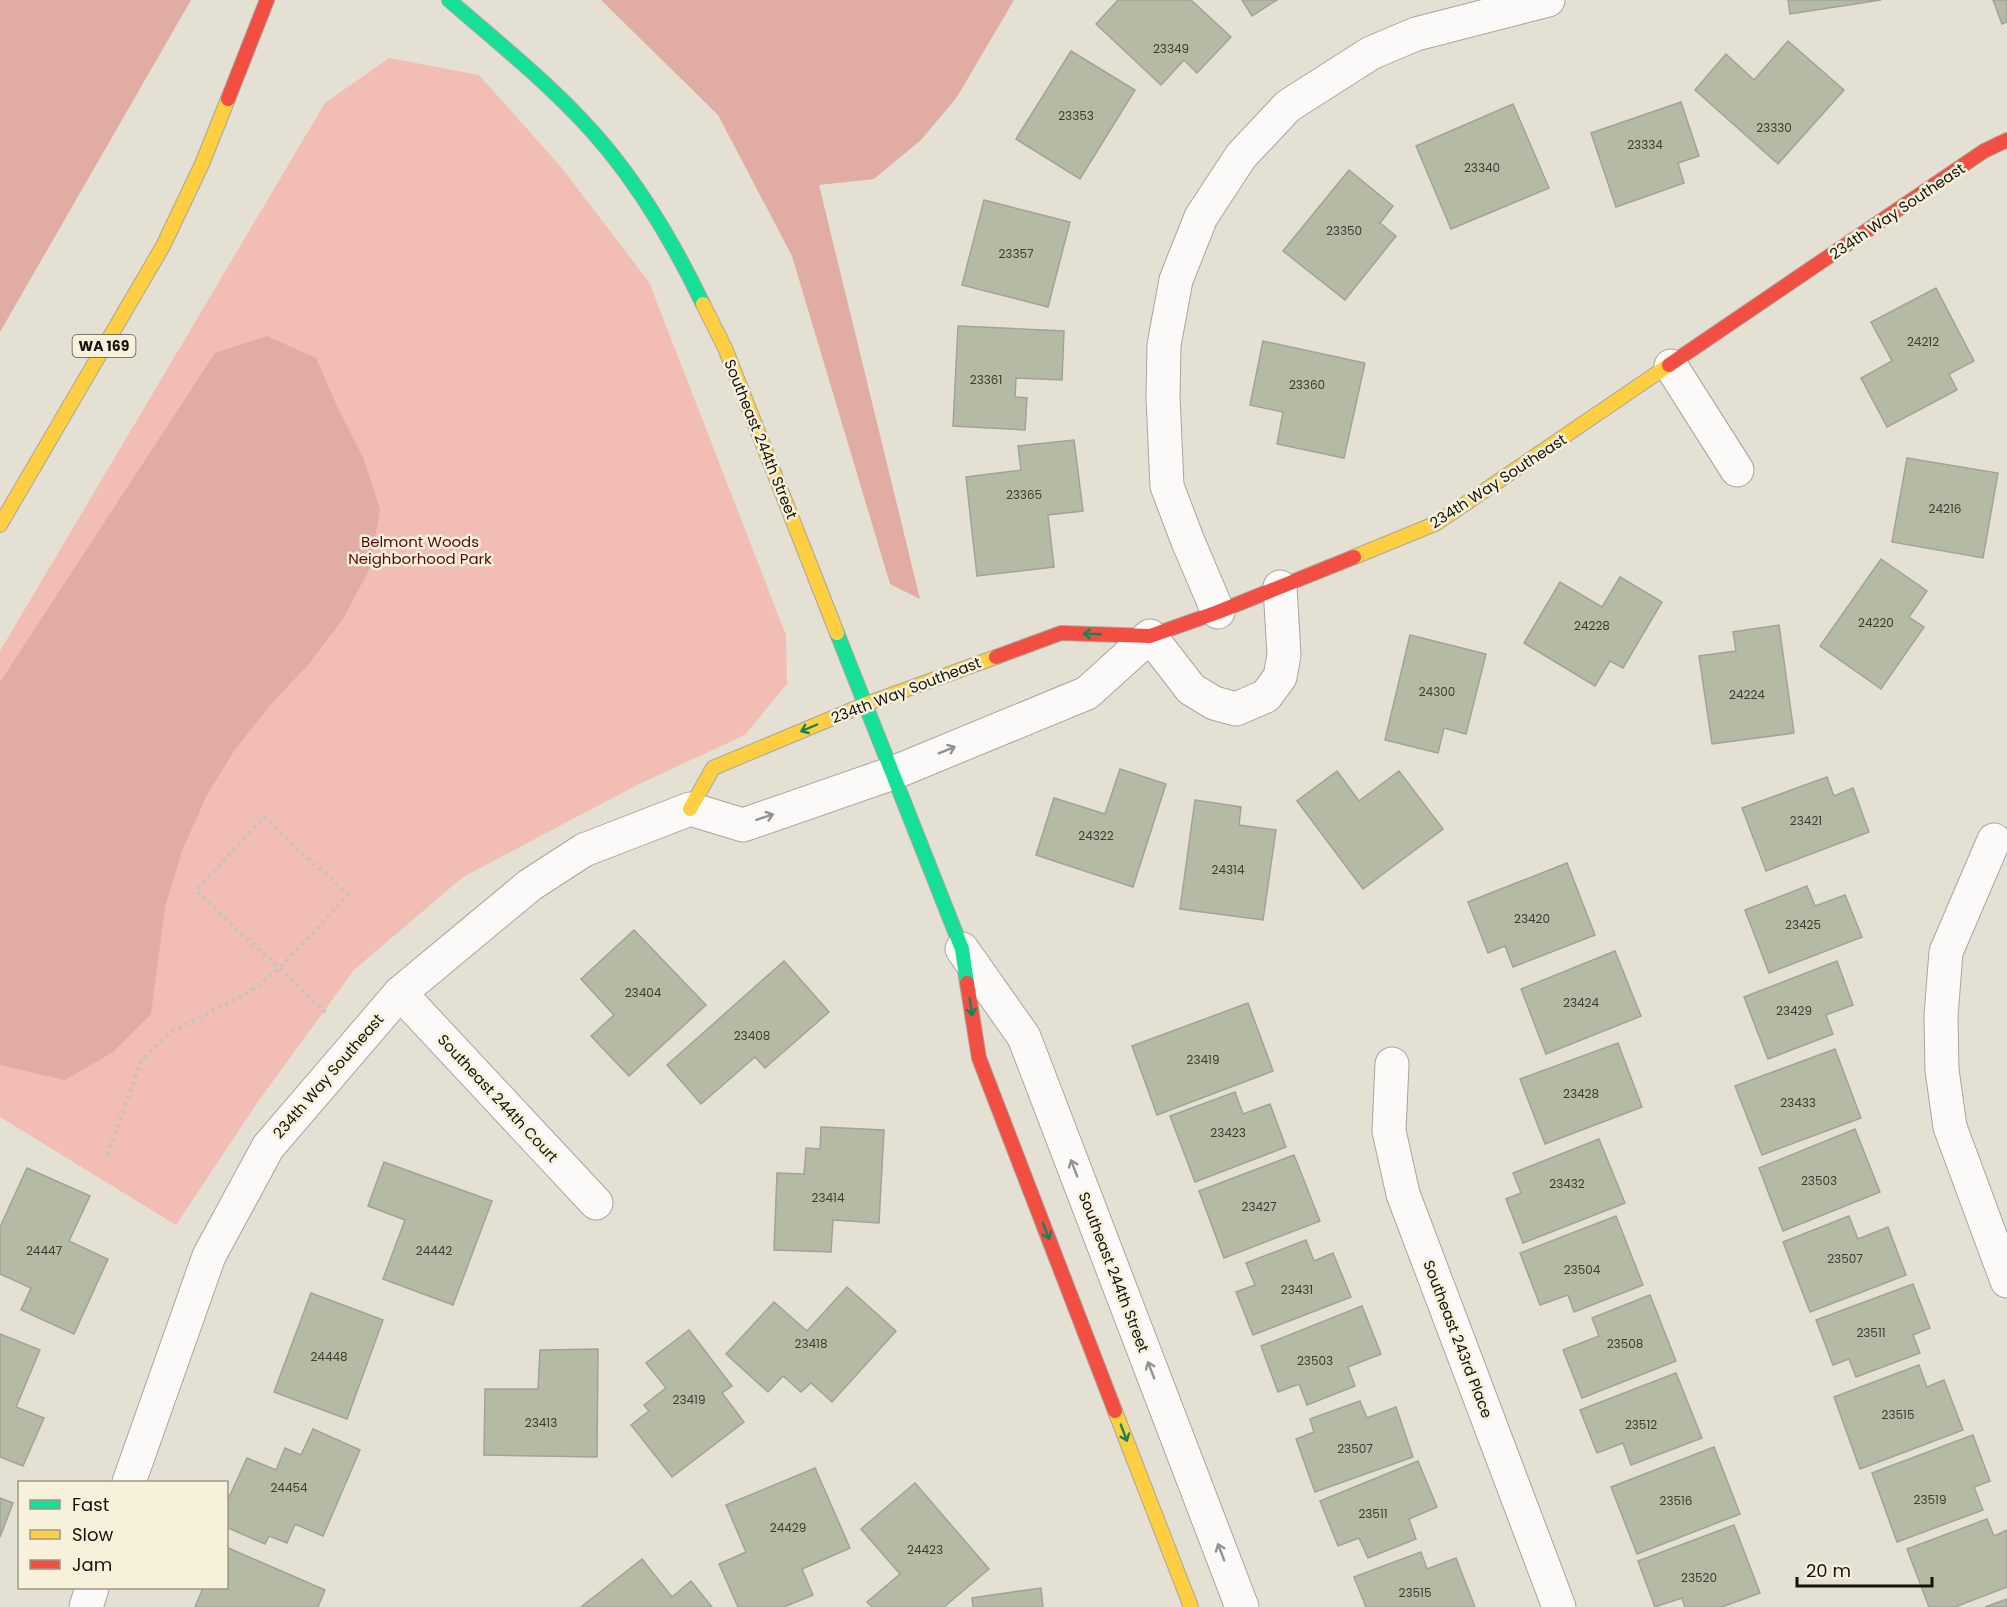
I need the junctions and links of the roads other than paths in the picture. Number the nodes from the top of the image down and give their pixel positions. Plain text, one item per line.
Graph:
1 (267, 0) edge
2 (449, 0) edge
3 (1548, 0) edge
4 (2007, 140) edge
5 (1671, 366) junction
6 (1737, 471) dead end
7 (0, 525) edge
8 (1280, 587) junction
9 (1218, 612) junction
10 (1150, 636) junction
11 (866, 704) junction
12 (893, 773) junction
13 (690, 809) junction
14 (1994, 840) dead end
15 (962, 950) junction
16 (399, 993) junction
17 (1392, 1064) dead end
18 (596, 1203) dead end
19 (2007, 1281) edge
20 (129, 1481) edge
21 (92, 1589) edge
22 (86, 1607) edge
23 (1191, 1607) edge
24 (1242, 1607) edge
25 (1558, 1607) edge

1 - 7 street, WA 169
2 - 11 street, Southeast 244th Street
3 - 9 street
4 - 5 street, 234th Way Southeast
5 - 6 street
5 - 8 street, 234th Way Southeast
8 - 9 street, 234th Way Southeast
8 - 10 street
9 - 10 street, 234th Way Southeast
10 -> 11 street, 234th Way Southeast
12 -> 10 street, 234th Way Southeast
11 - 12 street, Southeast 244th Street
11 -> 13 street, 234th Way Southeast
13 -> 12 street, 234th Way Southeast
12 - 15 street, Southeast 244th Street
13 - 16 street, 234th Way Southeast
14 - 19 street
15 -> 23 street, Southeast 244th Street
24 -> 15 street, Southeast 244th Street
16 - 18 street, Southeast 244th Court
16 - 20 street, 234th Way Southeast
17 - 25 street, Southeast 243rd Place
21 - 22 street

